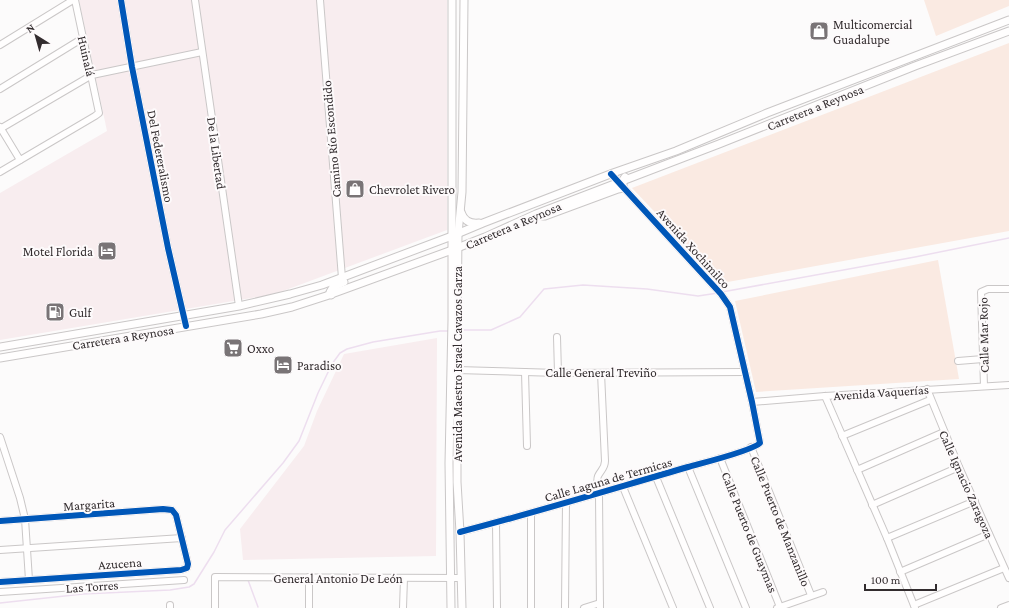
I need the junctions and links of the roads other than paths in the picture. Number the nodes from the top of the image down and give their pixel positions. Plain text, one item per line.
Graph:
1 (74, 0) edge
2 (121, 0) edge
3 (195, 0) edge
4 (320, 0) edge
5 (452, 0) edge
6 (464, 0) edge
7 (1009, 20) edge
8 (1009, 27) edge
9 (1009, 31) edge
10 (83, 38) junction
11 (984, 40) junction
12 (0, 45) edge
13 (202, 52) junction
14 (132, 67) junction
15 (92, 75) junction
16 (0, 89) edge
17 (0, 128) edge
18 (676, 151) junction
19 (20, 160) junction
20 (0, 172) edge
21 (611, 174) junction
22 (622, 184) junction
23 (460, 211) junction
24 (483, 223) junction
25 (455, 235) junction
26 (424, 247) junction
27 (455, 249) junction
28 (342, 278) junction
29 (1009, 288) edge
30 (331, 295) junction
31 (239, 306) junction
32 (183, 315) junction
33 (186, 326) junction
34 (557, 337) dead end
35 (454, 339) junction
36 (0, 347) edge
37 (0, 358) edge
38 (983, 359) junction
39 (958, 361) dead end
40 (457, 370) junction
41 (525, 372) junction
42 (745, 372) junction
43 (558, 373) junction
44 (601, 373) junction
45 (1009, 385) edge
46 (984, 386) junction
47 (927, 389) junction
48 (825, 396) junction
49 (930, 400) junction
50 (752, 402) junction
51 (944, 432) junction
52 (842, 436) junction
53 (0, 437) edge
54 (760, 443) joint
55 (526, 446) dead end
56 (751, 447) junction
57 (720, 458) junction
58 (688, 467) junction
59 (959, 467) junction
60 (857, 470) junction
61 (656, 477) junction
62 (623, 487) junction
63 (599, 494) junction
64 (974, 501) junction
65 (566, 502) junction
66 (872, 505) junction
67 (531, 513) junction
68 (176, 515) joint
69 (25, 519) junction
70 (0, 521) edge
71 (496, 523) junction
72 (460, 532) junction
73 (989, 534) junction
74 (182, 538) junction
75 (887, 538) junction
76 (27, 549) junction
77 (0, 550) edge
78 (1004, 568) junction
79 (166, 571) junction
80 (900, 572) junction
81 (309, 578) junction
82 (404, 578) junction
83 (451, 578) junction
84 (461, 578) junction
85 (1009, 578) edge
86 (29, 580) junction
87 (184, 580) dead end
88 (166, 581) junction
89 (0, 582) edge
90 (0, 592) edge
91 (823, 592) dead end
92 (811, 596) junction
93 (1009, 605) edge
94 (600, 606) edge
95 (779, 607) edge
96 (914, 607) edge
97 (215, 608) edge
98 (309, 608) edge
99 (403, 608) edge
100 (451, 608) edge
101 (462, 608) edge
102 (498, 608) edge
103 (531, 608) edge
104 (565, 608) edge
105 (584, 608) edge
106 (672, 608) edge
107 (710, 608) edge
108 (746, 608) edge
109 (1001, 608) edge

1 - 10 street, Huinalá
1 - 12 street
2 - 14 street, Del Federeralismo
3 - 13 street, De la Libertad
4 - 28 street, Camino Río Escondido
5 - 25 main road, Avenida Maestro Israel Cavazos Garza
6 - 23 main road, Avenida Maestro Israel Cavazos Garza
7 - 18 main road, Carretera a Reynosa
8 - 11 main road
9 - 11 main road, Carretera a Reynosa
10 - 15 street, Huinalá
10 - 16 street
11 - 22 main road, Carretera a Reynosa
13 - 14 street
13 - 31 street, De la Libertad
14 - 15 street
14 - 32 street, Del Federeralismo
15 - 17 street
15 - 19 street, Huinalá
17 - 19 street
18 - 21 main road, Carretera a Reynosa
18 - 22 main road
19 - 20 street
21 - 22 street, Avenida Xochimilco
21 - 24 main road, Carretera a Reynosa
22 - 27 main road, Carretera a Reynosa
22 - 42 street, Avenida Xochimilco
23 - 24 main road
23 - 25 main road, Avenida Maestro Israel Cavazos Garza
24 - 25 main road, Carretera a Reynosa
25 - 26 main road, Carretera a Reynosa
25 - 27 main road, Avenida Maestro Israel Cavazos Garza
26 - 28 main road, Carretera a Reynosa
26 - 30 main road
27 - 30 main road, Carretera a Reynosa
27 - 35 main road, Avenida Maestro Israel Cavazos Garza
28 - 31 main road, Carretera a Reynosa
29 - 38 street, Calle Mar Rojo
30 - 33 main road, Carretera a Reynosa
31 - 32 main road, Carretera a Reynosa
32 - 33 street, Del Federeralismo
32 - 36 main road, Carretera a Reynosa
33 - 37 main road, Carretera a Reynosa
34 - 43 street
35 - 40 main road, Avenida Maestro Israel Cavazos Garza
35 - 83 main road, Avenida Maestro Israel Cavazos Garza
38 - 39 street
38 - 46 street, Calle Mar Rojo
40 - 41 street, Calle General Treviño
40 - 72 main road, Avenida Maestro Israel Cavazos Garza
41 - 43 street, Calle General Treviño
41 - 55 street
42 - 44 street, Calle General Treviño
42 - 50 street, Avenida Xochimilco
43 - 44 street, Calle General Treviño
44 - 63 street
45 - 46 street, Avenida Vaquerías
46 - 47 street, Avenida Vaquerías
47 - 48 street, Avenida Vaquerías
47 - 49 street, Calle Ignacio Zaragoza
48 - 50 street, Avenida Vaquerías
48 - 52 street
49 - 51 street, Calle Ignacio Zaragoza
49 - 52 street
50 - 54 street, Avenida Xochimilco
51 - 59 street, Calle Ignacio Zaragoza
51 - 60 street
52 - 60 street
53 - 69 street
54 - 56 street, Calle Laguna de Termicas
56 - 57 street, Calle Laguna de Termicas
56 - 92 street, Calle Puerto de Manzanillo
57 - 58 street, Calle Laguna de Termicas
57 - 95 street, Calle Puerto de Guaymas
58 - 61 street, Calle Laguna de Termicas
58 - 108 street
59 - 64 street, Calle Ignacio Zaragoza
59 - 66 street
60 - 66 street
61 - 62 street, Calle Laguna de Termicas
61 - 107 street
62 - 63 street, Calle Laguna de Termicas
62 - 106 street
63 - 65 street, Calle Laguna de Termicas
63 - 94 street
64 - 73 street, Calle Ignacio Zaragoza
64 - 75 street
65 - 67 street, Calle Laguna de Termicas
65 - 104 street
66 - 75 street
67 - 71 street, Calle Laguna de Termicas
67 - 103 street
68 - 69 street, Margarita
68 - 74 street, Azucena
69 - 70 street, Margarita
69 - 76 street
71 - 72 street, Calle Laguna de Termicas
71 - 102 street
72 - 84 main road, Avenida Maestro Israel Cavazos Garza
73 - 78 street, Calle Ignacio Zaragoza
73 - 80 street
74 - 76 street, Azucena
74 - 79 street, Azucena
75 - 80 street
76 - 77 street, Azucena
76 - 86 street
78 - 85 street, Calle Ignacio Zaragoza
78 - 96 street
79 - 86 street, Azucena
79 - 88 street
80 - 96 street
81 - 82 street, General Antonio De León
81 - 97 street, General Antonio De León
81 - 98 street
82 - 83 street, General Antonio De León
82 - 99 street
83 - 84 street, General Antonio De León
83 - 100 main road, Avenida Maestro Israel Cavazos Garza
84 - 101 main road, Avenida Maestro Israel Cavazos Garza
86 - 89 street, Azucena
87 - 88 street, Las Torres
88 - 90 street, Las Torres
91 - 92 street
92 - 95 street
93 - 109 street
94 - 105 street

